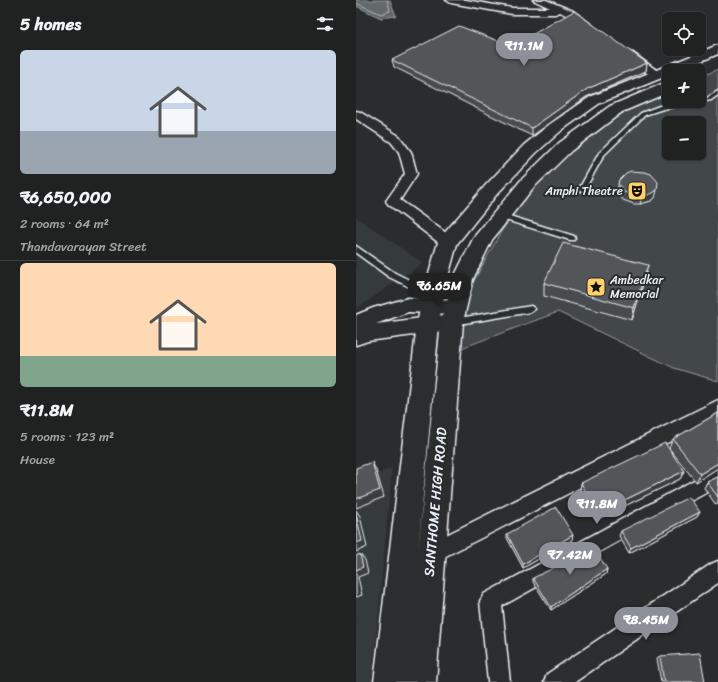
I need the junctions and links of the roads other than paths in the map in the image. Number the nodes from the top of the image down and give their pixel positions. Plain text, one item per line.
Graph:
1 (451, 0) edge
2 (538, 0) edge
3 (570, 2) dead end
4 (567, 12) junction
5 (594, 30) edge
6 (620, 48) edge
7 (718, 49) edge
8 (655, 74) junction
9 (662, 89) edge
10 (718, 93) edge
11 (706, 100) edge
12 (662, 106) edge
13 (356, 114) edge
14 (582, 189) dead end
15 (502, 216) junction
16 (572, 238) dead end
17 (448, 242) junction
18 (356, 250) edge
19 (532, 309) dead end
20 (439, 310) junction
21 (359, 327) edge
22 (718, 408) edge
23 (718, 476) edge
24 (431, 552) junction
25 (718, 571) edge
26 (390, 682) edge
27 (420, 682) edge
28 (499, 682) edge
29 (555, 682) edge

1 - 4 street
2 - 4 street
3 - 4 street
4 - 5 street
6 - 8 street
7 - 8 main road
8 - 17 main road
9 - 15 main road
10 - 11 lane
12 - 14 lane
13 - 17 street
15 - 16 lane
15 - 20 main road
17 - 20 main road
18 - 20 lane
19 - 20 lane
20 - 21 street
20 - 24 main road, SANTHOME HIGH ROAD
20 - 26 main road, SANTHOME HIGH ROAD
22 - 24 street
23 - 28 street
24 - 27 main road, SANTHOME HIGH ROAD
25 - 29 street

